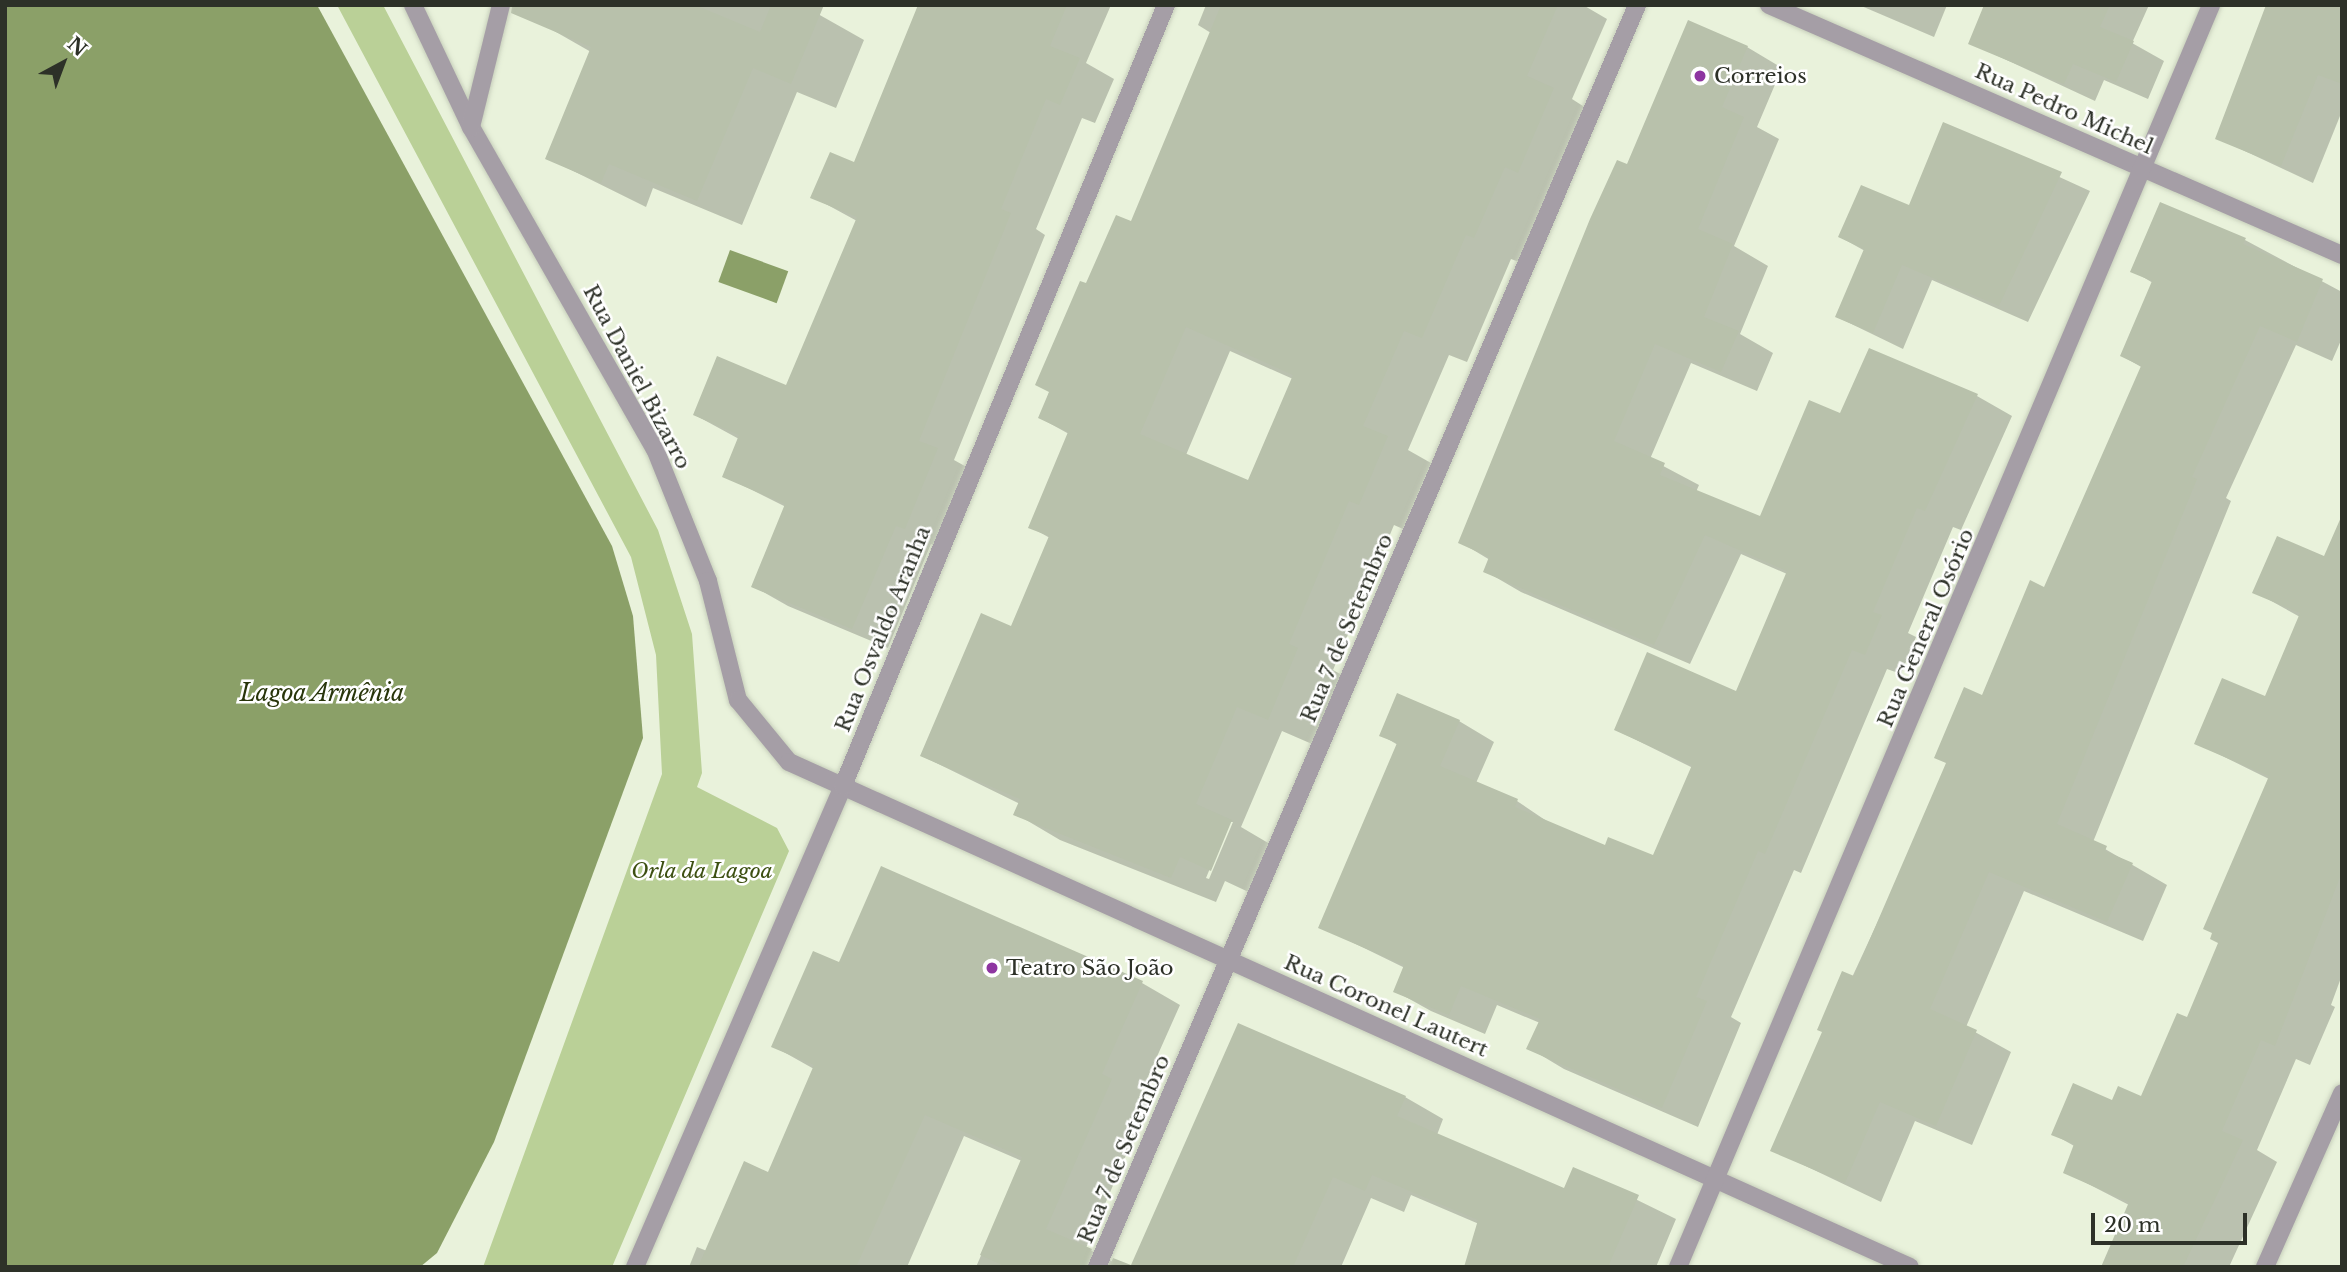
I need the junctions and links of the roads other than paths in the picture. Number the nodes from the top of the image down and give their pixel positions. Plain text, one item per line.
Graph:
1 (413, 5) edge
2 (502, 5) edge
3 (1166, 5) edge
4 (1637, 5) edge
5 (1769, 5) edge
6 (2211, 5) edge
7 (471, 127) junction
8 (2146, 169) junction
9 (2342, 255) edge
10 (843, 786) junction
11 (1230, 961) junction
12 (2342, 1093) edge
13 (1716, 1180) junction
14 (635, 1267) edge
15 (1097, 1267) edge
16 (1678, 1267) edge
17 (1910, 1267) edge
18 (2265, 1267) edge

1 - 7 street, Rua Daniel Bizarro
2 - 7 street
3 - 10 street, Rua Osvaldo Aranha
4 - 11 street, Rua 7 de Setembro
5 - 8 street, Rua Pedro Michel
6 - 8 street, Rua General Osório
7 - 10 street, Rua Daniel Bizarro
8 - 9 street, Rua Pedro Michel
8 - 13 street, Rua General Osório
10 - 11 street, Rua Coronel Lautert
10 - 14 street, Rua Osvaldo Aranha
11 - 13 street, Rua Coronel Lautert
11 - 15 street, Rua 7 de Setembro
12 - 18 street
13 - 16 street, Rua General Osório
13 - 17 street, Rua Coronel Lautert

